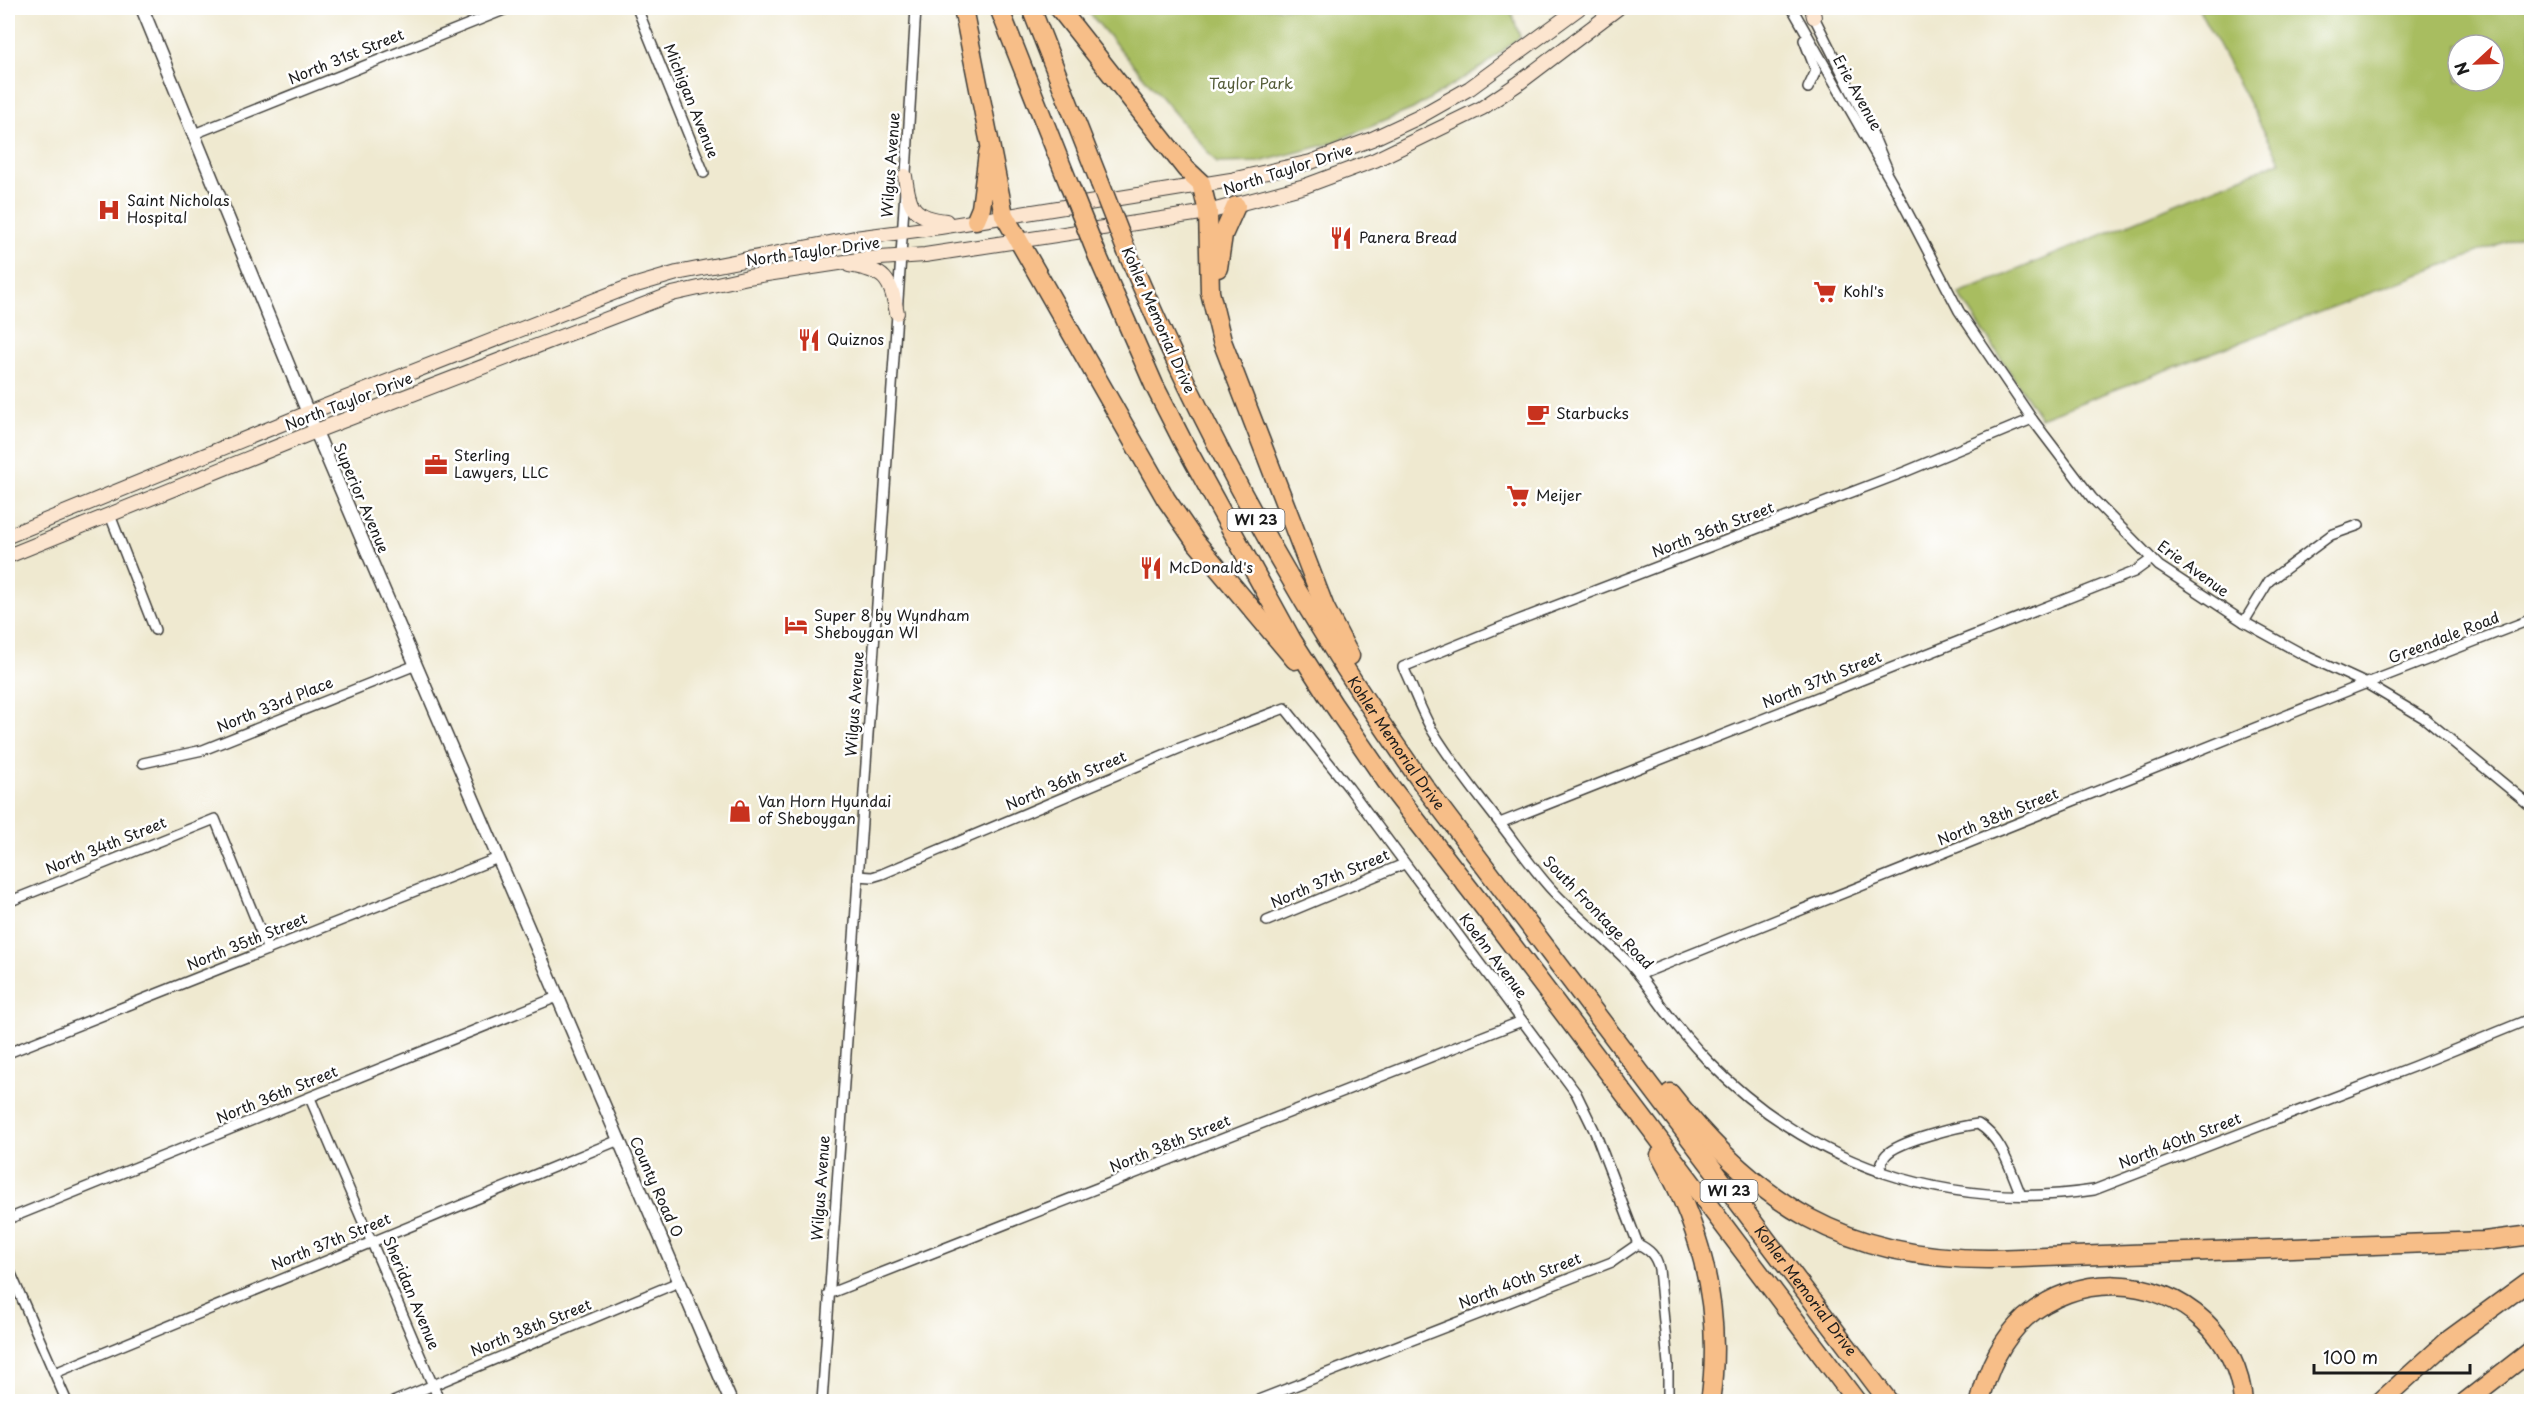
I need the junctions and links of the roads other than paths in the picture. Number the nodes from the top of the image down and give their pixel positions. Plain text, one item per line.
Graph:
1 (142, 8) edge
2 (509, 8) edge
3 (637, 8) edge
4 (916, 8) edge
5 (963, 8) edge
6 (999, 8) edge
7 (1030, 8) edge
8 (1059, 8) edge
9 (1579, 8) edge
10 (1618, 8) edge
11 (1791, 8) edge
12 (1812, 11) edge
13 (1808, 88) dead end
14 (194, 134) junction
15 (990, 143) junction
16 (704, 173) dead end
17 (905, 176) junction
18 (1201, 183) junction
19 (1897, 192) junction
20 (1236, 206) junction
21 (1208, 212) junction
22 (1004, 215) junction
23 (968, 221) junction
24 (902, 232) junction
25 (1018, 239) junction
26 (901, 256) junction
27 (832, 264) junction
28 (897, 313) junction
29 (308, 413) junction
30 (2032, 419) junction
31 (1253, 424) junction
32 (316, 431) junction
33 (110, 515) junction
34 (2358, 525) dead end
35 (8, 536) edge
36 (8, 556) edge
37 (2152, 559) junction
38 (2532, 620) edge
39 (2244, 622) junction
40 (155, 630) dead end
41 (416, 665) junction
42 (1403, 667) joint
43 (2367, 684) junction
44 (1333, 704) junction
45 (1285, 708) joint
46 (143, 763) dead end
47 (1414, 772) junction
48 (2532, 807) edge
49 (1500, 823) junction
50 (498, 858) junction
51 (1404, 864) junction
52 (858, 876) junction
53 (8, 902) edge
54 (1267, 921) dead end
55 (267, 950) junction
56 (1639, 975) junction
57 (1570, 980) junction
58 (557, 997) junction
59 (2532, 1018) edge
60 (1522, 1021) junction
61 (1582, 1038) junction
62 (8, 1053) edge
63 (310, 1098) junction
64 (619, 1140) junction
65 (1879, 1172) junction
66 (2021, 1195) junction
67 (8, 1219) edge
68 (2532, 1235) edge
69 (372, 1241) junction
70 (1638, 1244) junction
71 (8, 1267) edge
72 (2532, 1279) edge
73 (681, 1281) junction
74 (828, 1294) junction
75 (2532, 1350) edge
76 (55, 1373) junction
77 (433, 1385) junction
78 (727, 1388) junction
79 (67, 1401) edge
80 (393, 1401) edge
81 (440, 1401) edge
82 (731, 1401) edge
83 (736, 1401) edge
84 (822, 1401) edge
85 (1253, 1401) edge
86 (1668, 1401) edge
87 (1710, 1401) edge
88 (1857, 1401) edge
89 (1889, 1401) edge
90 (1980, 1401) edge
91 (2243, 1401) edge
92 (2380, 1401) edge
93 (2464, 1401) edge

1 - 14 street, Superior Avenue
2 - 14 street, North 31st Street
3 - 16 street, Michigan Avenue
4 - 17 street, Wilgus Avenue
5 - 15 highway
6 - 44 highway, Kohler Memorial Drive / WI 23, bridge
7 - 47 highway, Kohler Memorial Drive / WI 23, bridge
8 - 18 highway
9 - 18 main road, North Taylor Drive
10 - 20 main road, North Taylor Drive
11 - 13 street
11 - 19 street, Erie Avenue
12 - 19 street, Erie Avenue
14 - 29 street, Superior Avenue
15 - 22 highway
15 - 23 highway
17 - 23 main road
17 - 24 street, Wilgus Avenue
18 - 21 highway
18 - 22 main road, North Taylor Drive
19 - 30 street, Erie Avenue
20 - 21 main road, North Taylor Drive
20 - 31 highway
21 - 25 main road, North Taylor Drive
21 - 31 highway
22 - 23 main road, North Taylor Drive
22 - 25 highway
23 - 24 main road, North Taylor Drive
24 - 26 street, Wilgus Avenue
24 - 29 main road, North Taylor Drive
25 - 26 main road, North Taylor Drive
25 - 44 highway
26 - 27 main road, North Taylor Drive
26 - 28 street, Wilgus Avenue
27 - 28 main road
27 - 32 main road, North Taylor Drive
28 - 52 street, Wilgus Avenue
29 - 32 street, Superior Avenue
29 - 35 main road, North Taylor Drive
30 - 37 street, Erie Avenue
30 - 42 street, North 36th Street
31 - 47 highway
32 - 33 main road, North Taylor Drive
32 - 41 street, Superior Avenue
33 - 36 main road, North Taylor Drive
33 - 40 street
34 - 39 street
37 - 39 street, Erie Avenue
37 - 49 street, North 37th Street
38 - 43 street, Greendale Road
39 - 43 street, Erie Avenue
41 - 46 street, North 33rd Place
41 - 50 street, Superior Avenue
42 - 49 street, South Frontage Road
43 - 48 street, Erie Avenue
43 - 56 street, North 38th Street
44 - 61 highway, Kohler Memorial Drive / WI 23
45 - 51 street, Koehn Avenue
45 - 52 street, North 36th Street
47 - 57 highway, Kohler Memorial Drive / WI 23
49 - 56 street, South Frontage Road
50 - 55 street, North 35th Street
50 - 58 street, Superior Avenue
51 - 54 street, North 37th Street
51 - 60 street, Koehn Avenue
52 - 74 street, Wilgus Avenue
53 - 55 street, North 34th Street
55 - 62 street, North 35th Street
56 - 65 street, South Frontage Road
57 - 68 highway
57 - 89 highway, Kohler Memorial Drive / WI 23
58 - 63 street, North 36th Street
58 - 64 street, County Road O
59 - 66 street, North 40th Street
60 - 70 street, Koehn Avenue
60 - 74 street, North 38th Street
61 - 87 highway
61 - 88 highway, Kohler Memorial Drive / WI 23
63 - 67 street, North 36th Street
63 - 69 street, Sheridan Avenue
64 - 69 street, North 37th Street
64 - 73 street, County Road O
65 - 66 street, South Frontage Road
65 - 66 street
69 - 76 street, North 37th Street
69 - 77 street, Sheridan Avenue
70 - 85 street, North 40th Street
70 - 86 street
71 - 76 street
72 - 92 highway
73 - 77 street, North 38th Street
73 - 78 street, County Road O
74 - 84 street, Wilgus Avenue
75 - 93 highway
76 - 79 street
77 - 80 street, North 38th Street
77 - 81 street, Sheridan Avenue
78 - 82 street, County Road O
78 - 83 street, County Road O
90 - 91 highway

